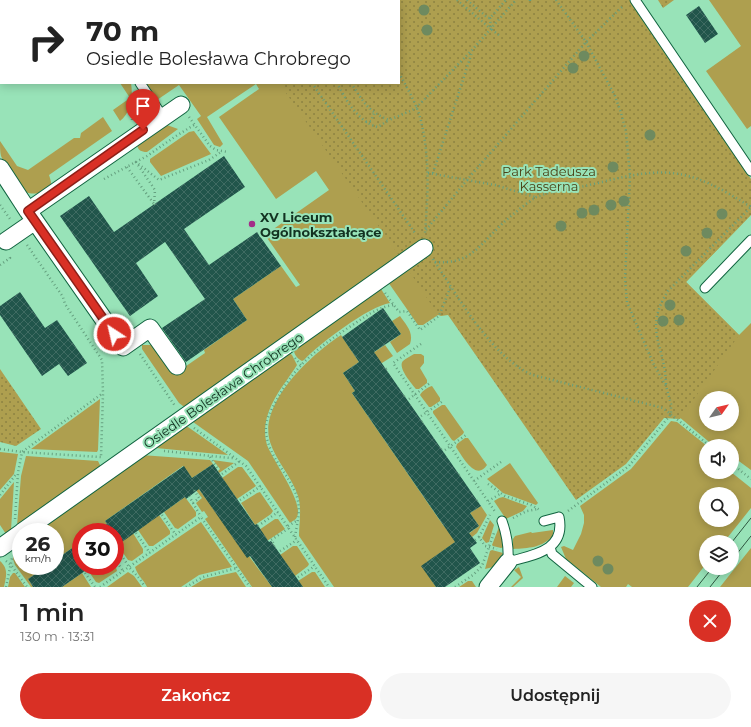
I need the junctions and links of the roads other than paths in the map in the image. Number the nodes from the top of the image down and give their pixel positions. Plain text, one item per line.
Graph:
1 (635, 0) edge
2 (141, 84) edge
3 (181, 105) road end
4 (163, 117) junction
5 (0, 168) edge
6 (751, 171) edge
7 (31, 216) junction
8 (12, 236) road end
9 (751, 240) edge
10 (424, 248) road end
11 (705, 288) dead end
12 (177, 366) dead end
13 (502, 521) road end
14 (544, 521) dead end
15 (32, 523) edge
16 (12, 541) edge
17 (550, 547) junction
18 (1, 553) edge
19 (508, 557) junction
20 (488, 587) edge
21 (592, 587) edge

1 - 6 lane
2 - 4 lane
3 - 4 street
4 - 7 street
5 - 7 street
7 - 8 street
7 - 12 street
9 - 11 lane
10 - 15 street, Osiedle Bolesława Chrobrego
13 - 19 lane
14 - 17 lane
16 - 18 street, Osiedle Bolesława Chrobrego
17 - 19 lane
17 - 21 lane
19 - 20 street

